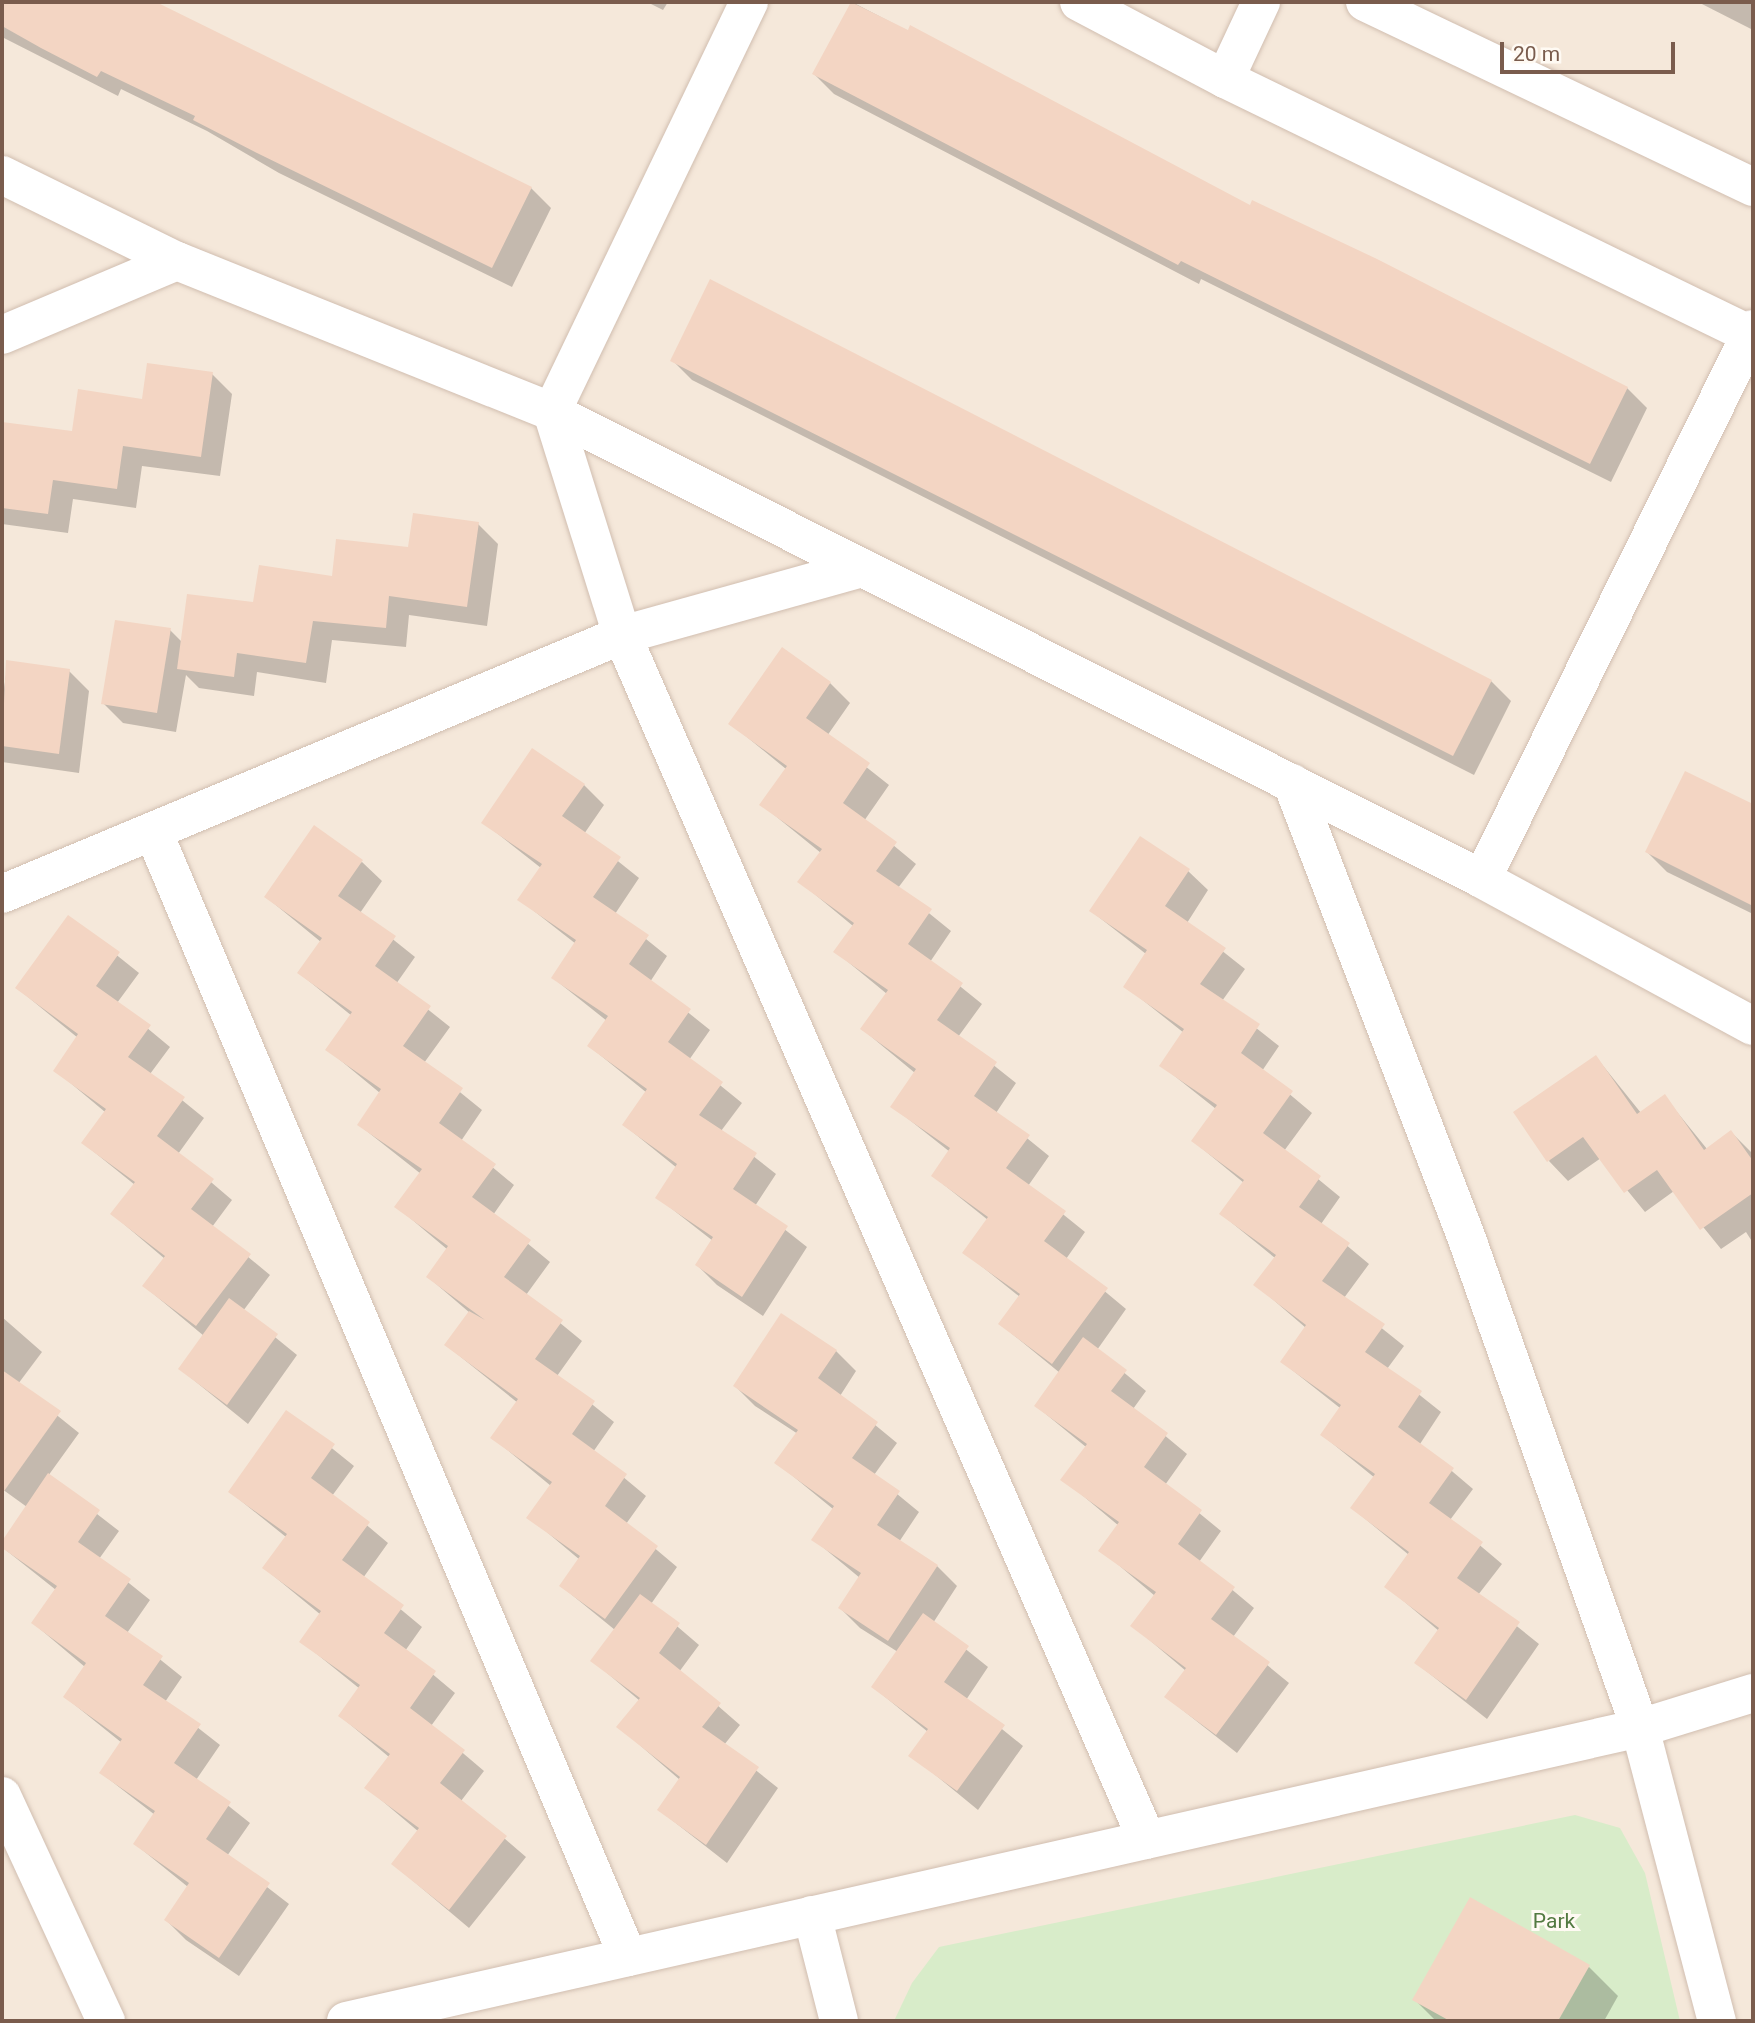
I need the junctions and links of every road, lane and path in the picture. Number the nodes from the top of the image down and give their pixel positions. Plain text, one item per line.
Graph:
1 (749, 2) edge
2 (1079, 2) edge
3 (1261, 2) edge
4 (1365, 2) edge
5 (1225, 79) junction
6 (2, 175) edge
7 (1753, 187) edge
8 (177, 261) junction
9 (1752, 334) edge
10 (2, 335) edge
11 (552, 412) junction
12 (862, 568) junction
13 (622, 635) junction
14 (1292, 783) junction
15 (153, 831) junction
16 (1482, 878) junction
17 (2, 894) edge
18 (1753, 1026) edge
19 (1753, 1693) edge
20 (1640, 1728) junction
21 (2, 1796) edge
22 (1147, 1840) junction
23 (812, 1915) junction
24 (628, 1958) junction
25 (106, 2021) edge
26 (346, 2021) edge
27 (838, 2021) edge
28 (1717, 2021) edge

1 - 11 street
2 - 5 street
3 - 5 street
4 - 7 street
5 - 9 street
6 - 8 street
8 - 10 street
8 - 11 street
9 - 16 street
11 - 12 street
11 - 13 street
12 - 13 street
12 - 14 street
13 - 15 street
13 - 22 street
14 - 16 street
14 - 20 street
15 - 17 street
15 - 24 street
16 - 18 street
19 - 20 street
20 - 22 street
20 - 28 street
21 - 25 street
22 - 23 street
23 - 24 street
23 - 27 street
24 - 26 street

